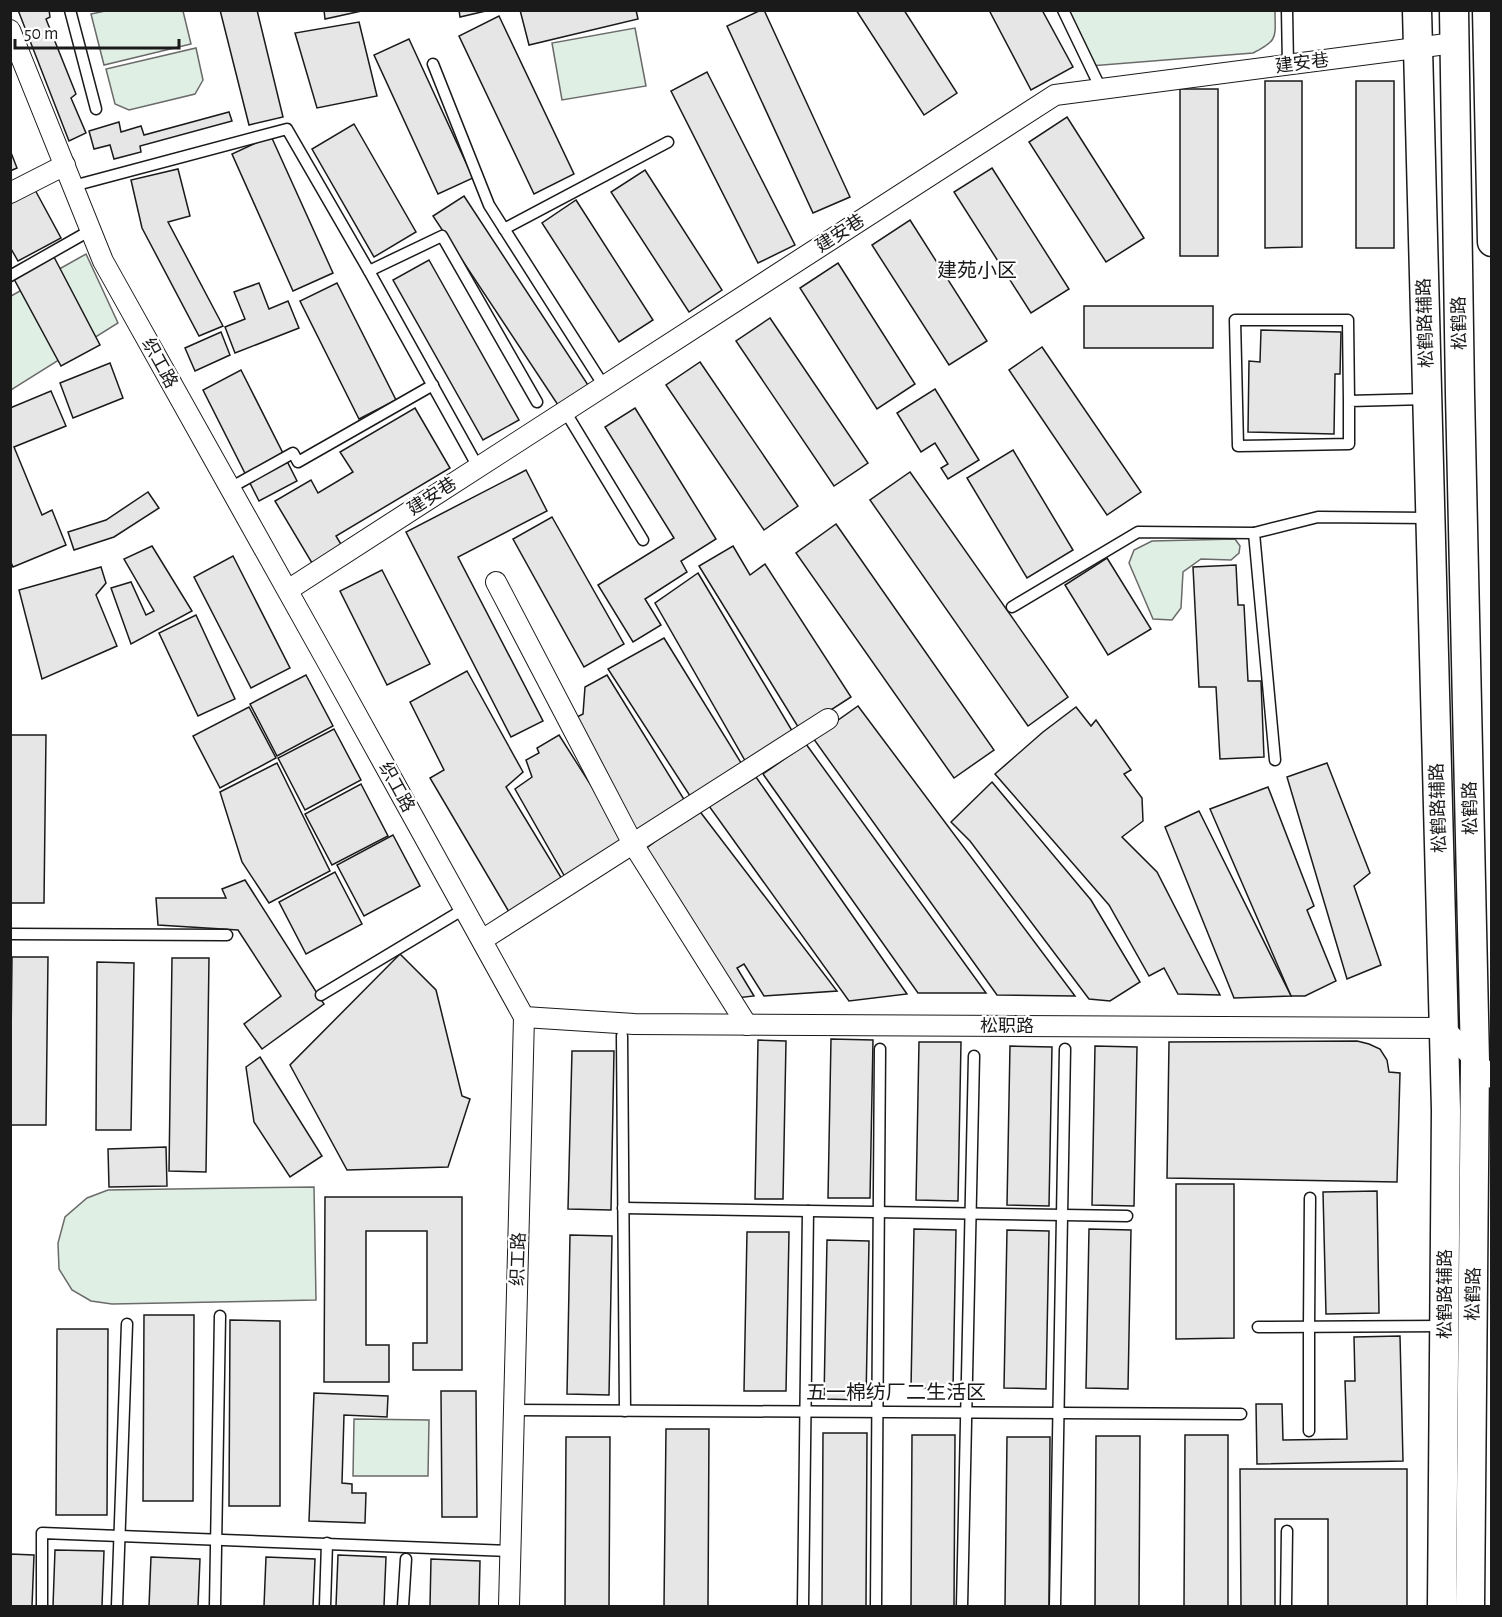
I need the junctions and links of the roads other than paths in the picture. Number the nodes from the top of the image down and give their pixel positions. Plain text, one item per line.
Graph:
1 (70, 10) edge
2 (1063, 10) edge
3 (1287, 10) edge
4 (1417, 10) edge
5 (1454, 10) edge
6 (1487, 10) edge
7 (10, 30) edge
8 (1454, 43) junction
9 (1417, 48) junction
10 (433, 64) dead end
11 (1288, 65) junction
12 (1101, 89) junction
13 (96, 109) dead end
14 (1490, 123) edge
15 (668, 142) dead end
16 (65, 165) junction
17 (74, 186) junction
18 (10, 193) edge
19 (504, 229) junction
20 (91, 230) junction
21 (1491, 242) edge
22 (369, 271) junction
23 (10, 276) edge
24 (433, 385) junction
25 (604, 386) junction
26 (1427, 399) junction
27 (1349, 401) junction
28 (537, 402) dead end
29 (565, 411) junction
30 (478, 467) junction
31 (230, 488) junction
32 (1463, 516) junction
33 (1430, 518) junction
34 (1254, 533) junction
35 (644, 540) dead end
36 (496, 582) dead end
37 (288, 590) junction
38 (1012, 607) dead end
39 (1468, 673) junction
40 (1434, 676) junction
41 (828, 719) dead end
42 (1275, 760) dead end
43 (633, 844) junction
44 (464, 909) junction
45 (10, 934) edge
46 (227, 935) dead end
47 (482, 940) junction
48 (321, 996) dead end
49 (524, 1017) junction
50 (747, 1025) junction
51 (1444, 1028) junction
52 (622, 1036) dead end
53 (880, 1049) dead end
54 (1065, 1049) dead end
55 (974, 1056) dead end
56 (1483, 1069) edge
57 (1310, 1198) dead end
58 (623, 1208) junction
59 (808, 1211) junction
60 (879, 1212) junction
61 (971, 1213) junction
62 (1062, 1215) junction
63 (1127, 1216) dead end
64 (220, 1317) dead end
65 (127, 1324) dead end
66 (1258, 1326) dead end
67 (1309, 1326) junction
68 (1444, 1326) junction
69 (514, 1410) junction
70 (625, 1411) junction
71 (805, 1412) junction
72 (878, 1412) junction
73 (967, 1413) junction
74 (1058, 1413) junction
75 (1241, 1414) dead end
76 (1309, 1431) dead end
77 (1287, 1531) dead end
78 (120, 1535) junction
79 (216, 1539) junction
80 (327, 1543) junction
81 (510, 1551) junction
82 (406, 1559) dead end
83 (42, 1606) edge
84 (117, 1606) edge
85 (215, 1606) edge
86 (325, 1606) edge
87 (403, 1606) edge
88 (509, 1606) edge
89 (803, 1606) edge
90 (876, 1606) edge
91 (962, 1606) edge
92 (1055, 1606) edge
93 (1286, 1606) edge
94 (1442, 1606) edge
95 (1470, 1606) edge

1 - 13 lane
2 - 12 lane
3 - 11 lane
4 - 9 main road, 松鹤路辅路
5 - 8 main road, 松鹤路
6 - 14 main road
7 - 16 street, 织工路
8 - 9 street, 建安巷
8 - 32 main road, 松鹤路
9 - 11 street, 建安巷
9 - 26 main road, 松鹤路辅路
10 - 19 lane
11 - 12 street, 建安巷
12 - 25 street, 建安巷
14 - 21 main road
15 - 19 lane
16 - 17 street, 织工路
16 - 18 street
17 - 20 street, 织工路
17 - 22 lane
19 - 25 lane
20 - 23 lane
20 - 31 street, 织工路
22 - 24 lane
22 - 28 lane
24 - 30 lane
24 - 31 lane
25 - 29 street, 建安巷
26 - 27 lane
26 - 33 main road, 松鹤路辅路
27 - 27 lane
29 - 30 street, 建安巷
29 - 35 lane
30 - 37 street, 建安巷
31 - 37 street, 织工路
32 - 33 main road
32 - 39 main road, 松鹤路
33 - 34 lane
33 - 40 main road, 松鹤路辅路
34 - 38 lane
34 - 42 lane
36 - 43 street
37 - 44 street, 织工路
39 - 40 main road
39 - 56 main road, 松鹤路
40 - 51 main road, 松鹤路辅路
41 - 43 street
43 - 47 street
43 - 50 street
44 - 47 street, 织工路
44 - 48 lane
45 - 46 lane
47 - 49 street, 织工路
49 - 50 street, 松职路
49 - 69 street, 织工路
50 - 51 street, 松职路
51 - 56 street
51 - 68 main road, 松鹤路辅路
52 - 58 lane
53 - 60 lane
54 - 62 lane
55 - 61 lane
56 - 95 main road, 松鹤路
57 - 67 lane
58 - 59 lane
58 - 70 lane
59 - 60 lane
59 - 71 lane
60 - 61 lane
60 - 72 lane
61 - 62 lane
61 - 73 lane
62 - 63 lane
62 - 74 lane
64 - 79 lane
65 - 78 lane
66 - 67 lane
67 - 68 lane
67 - 76 lane
68 - 94 main road, 松鹤路辅路
69 - 70 lane
69 - 81 street, 织工路
70 - 71 lane
71 - 72 lane
71 - 89 lane
72 - 73 lane
72 - 90 lane
73 - 74 lane
73 - 91 lane
74 - 75 lane
74 - 92 lane
77 - 93 lane
78 - 79 lane
78 - 83 lane
78 - 84 lane
79 - 80 lane
79 - 85 lane
80 - 81 lane
80 - 86 lane
81 - 88 street, 织工路
82 - 87 lane

